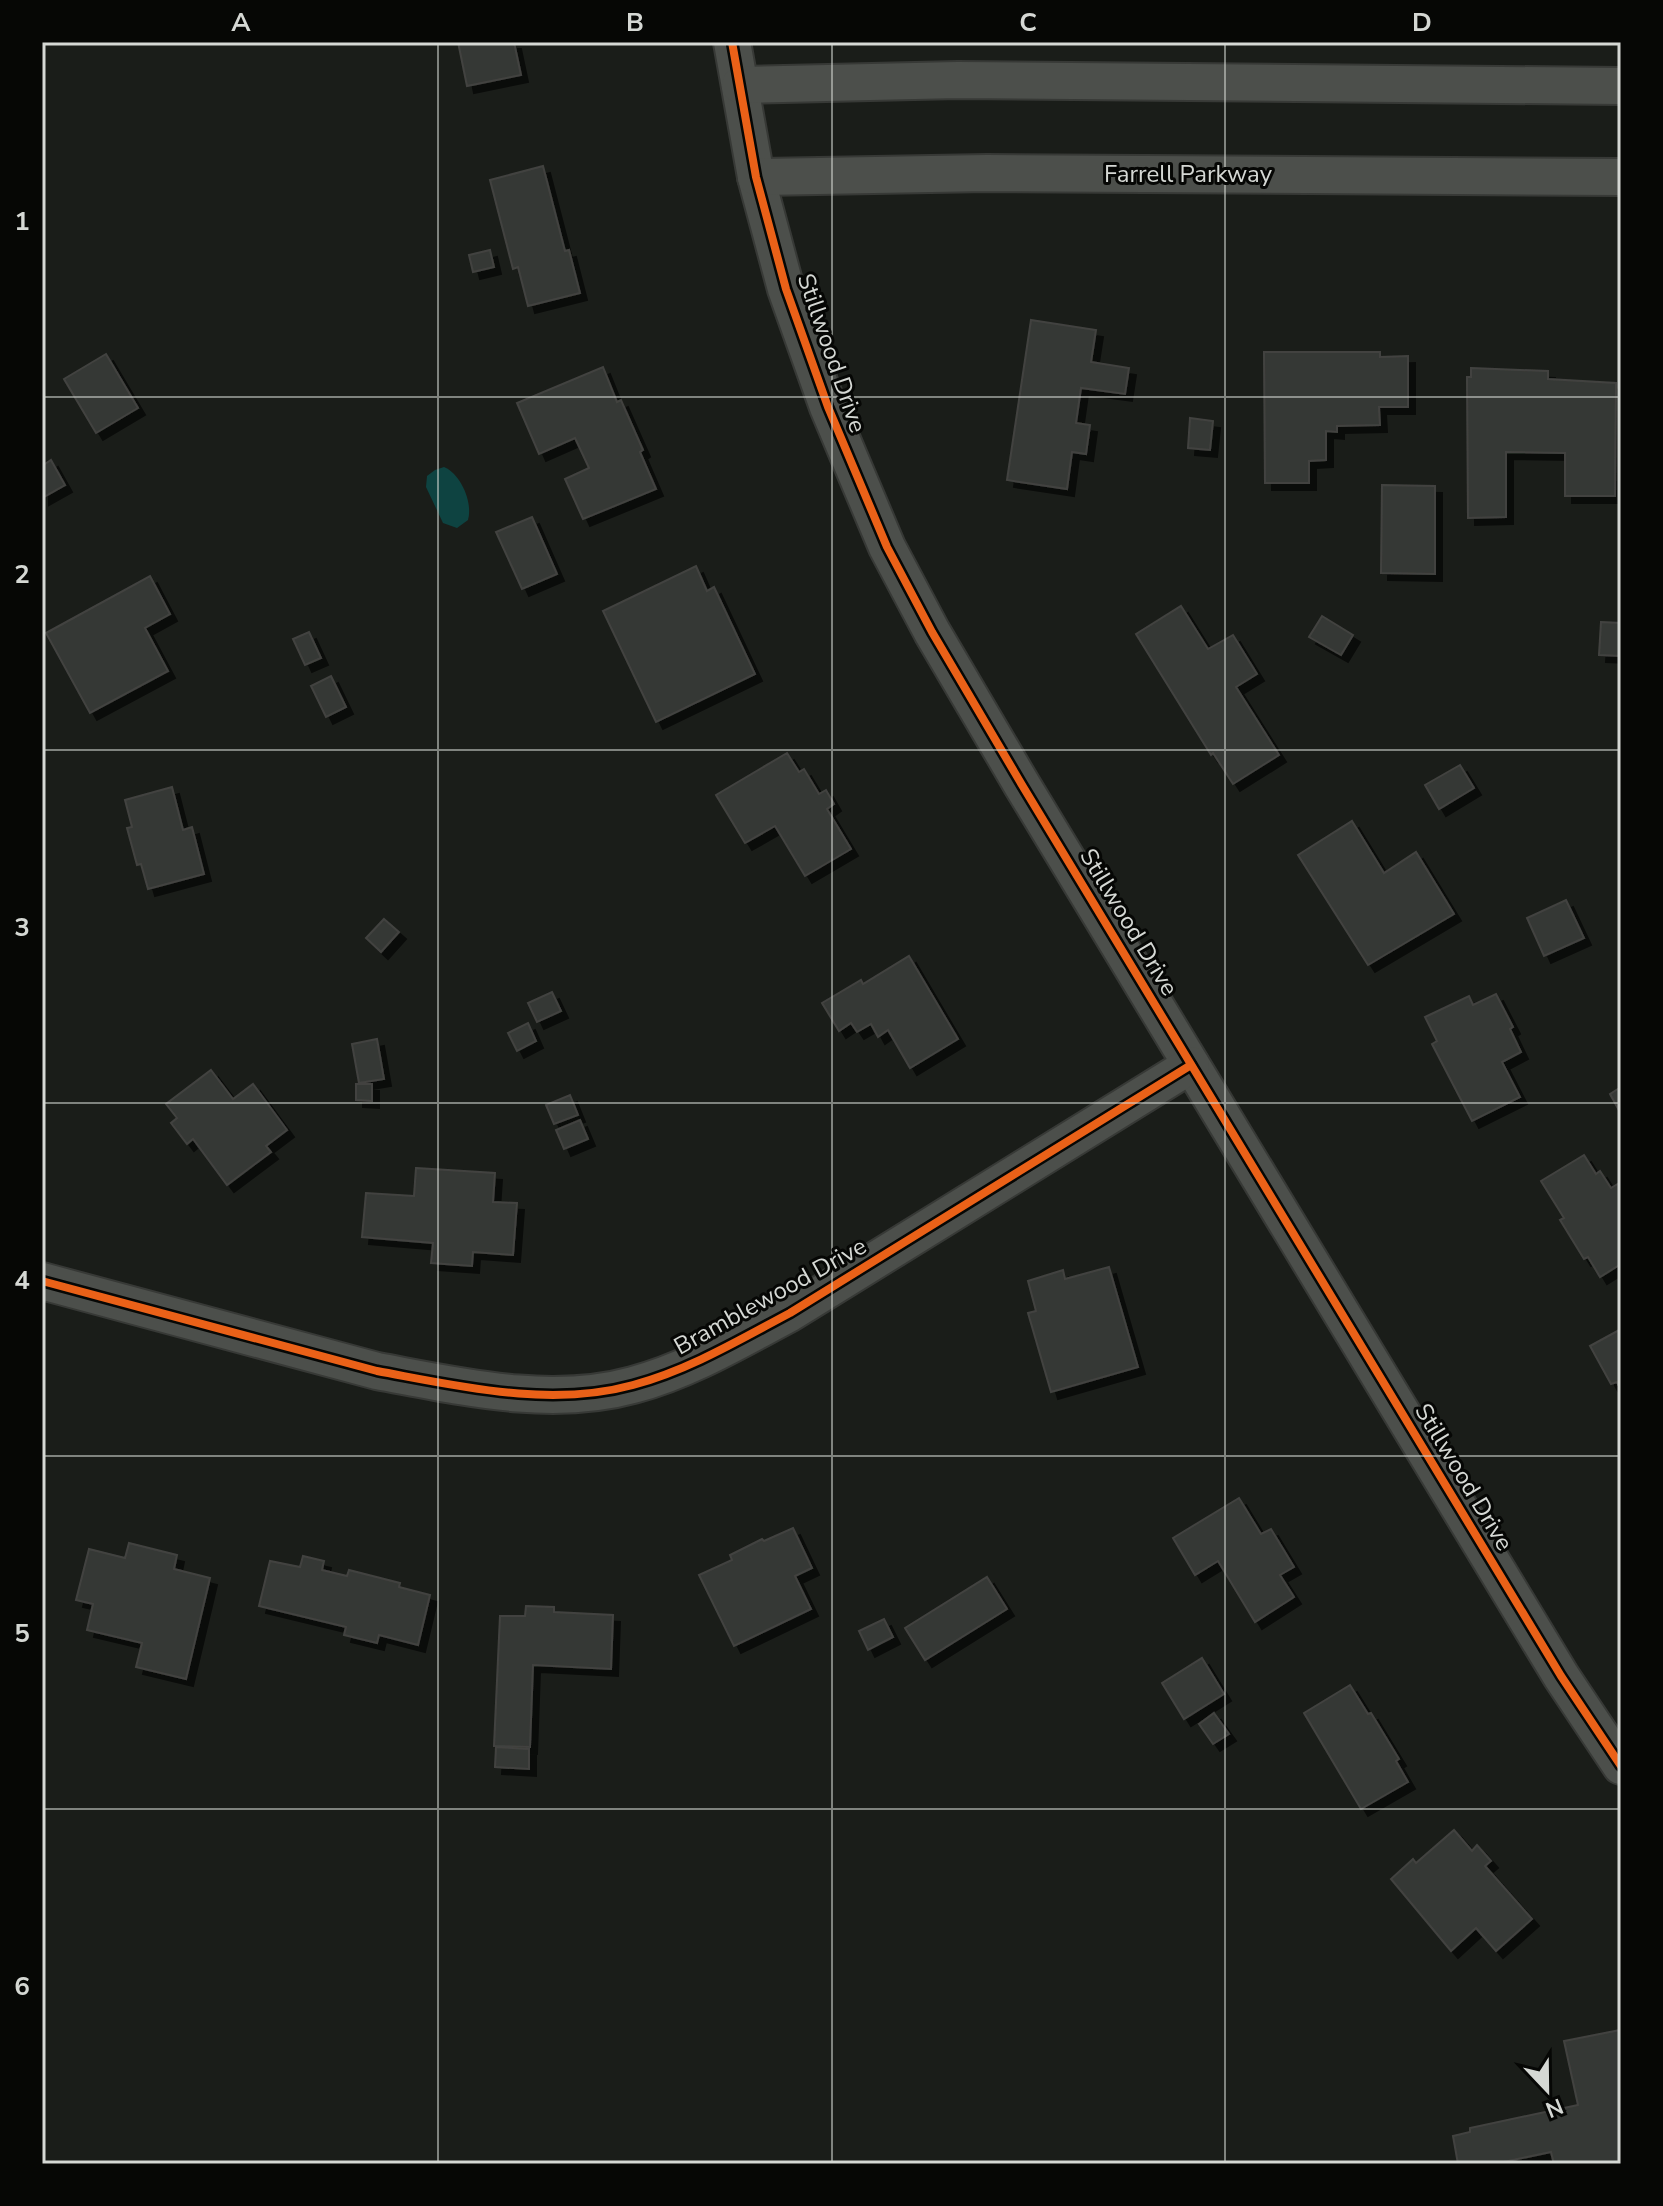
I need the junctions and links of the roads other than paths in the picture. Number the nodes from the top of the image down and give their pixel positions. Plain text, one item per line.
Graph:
1 (732, 42) edge
2 (740, 85) junction
3 (1621, 86) edge
4 (756, 177) junction
5 (1621, 177) edge
6 (1191, 1065) junction
7 (42, 1281) edge
8 (1621, 1766) edge

1 - 2 street, Stillwood Drive
2 - 3 street
2 - 4 street, Stillwood Drive
4 - 5 street, Farrell Parkway
4 - 6 street, Stillwood Drive
6 - 7 street, Bramblewood Drive
6 - 8 street, Stillwood Drive

